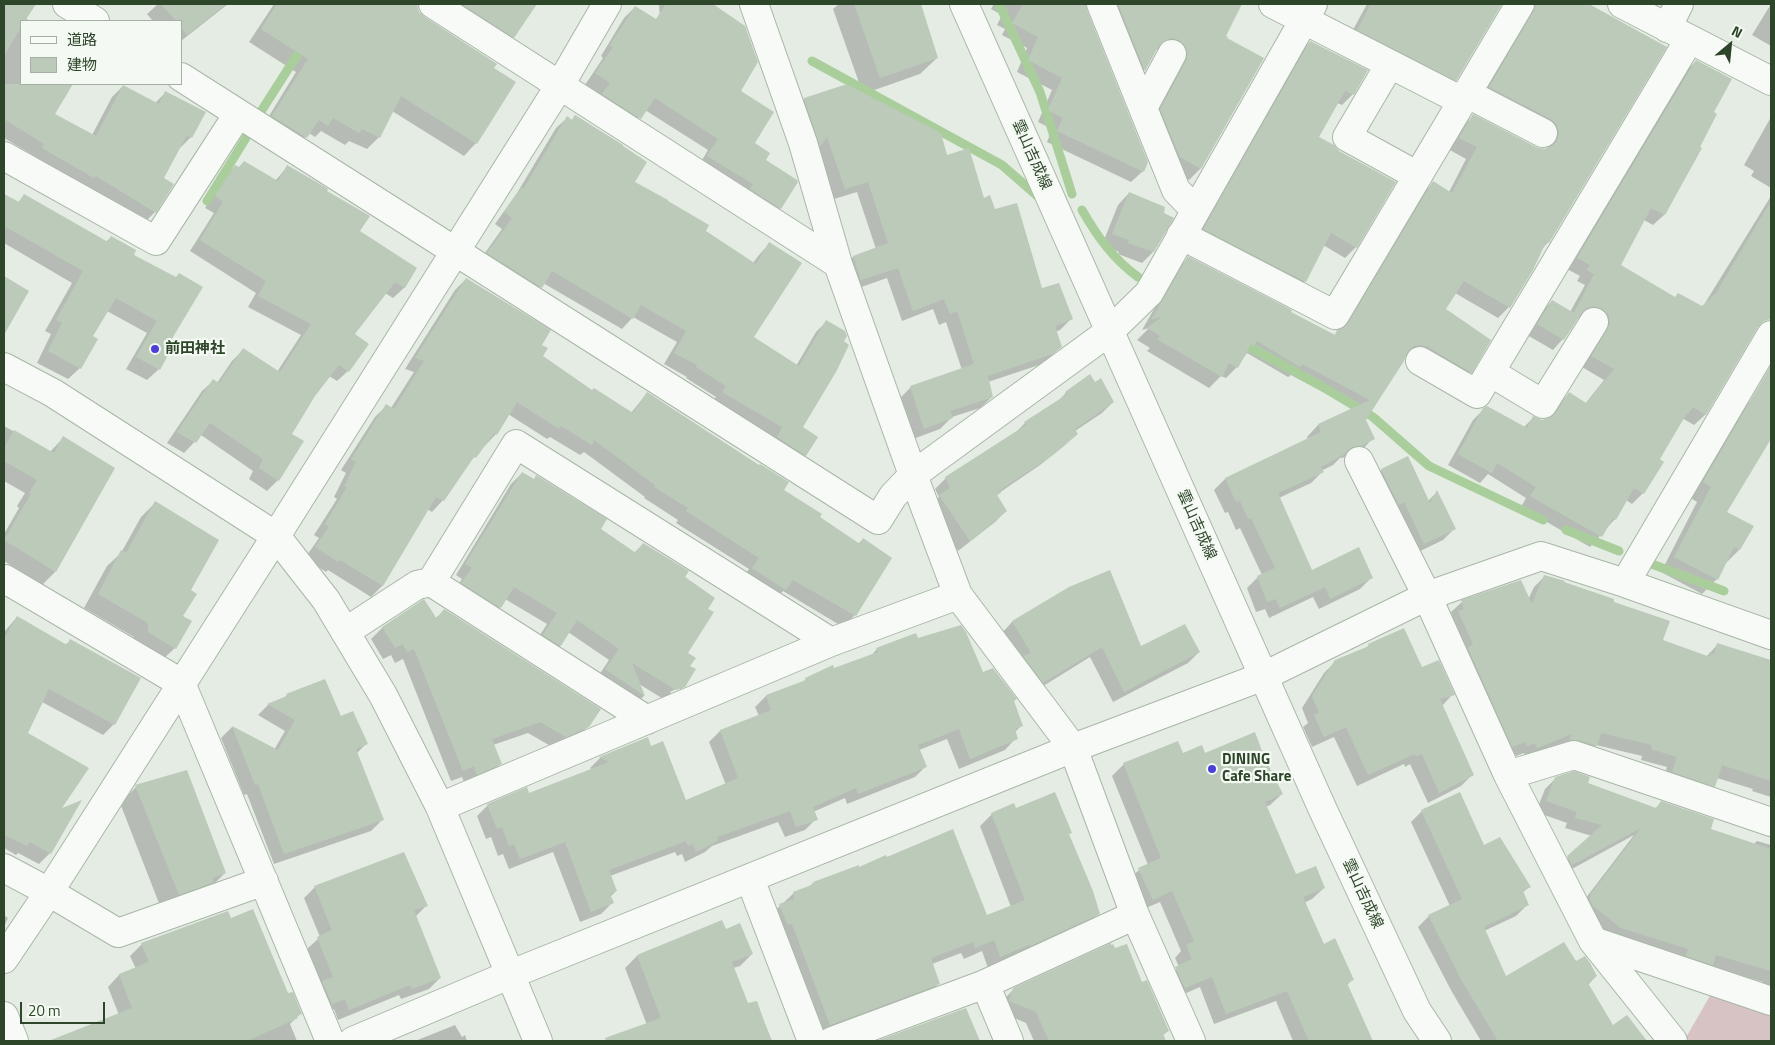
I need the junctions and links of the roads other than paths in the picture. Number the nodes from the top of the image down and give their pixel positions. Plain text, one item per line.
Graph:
1 (68, 4) edge
2 (433, 4) edge
3 (607, 4) edge
4 (754, 4) edge
5 (964, 4) edge
6 (1101, 4) edge
7 (1273, 4) edge
8 (1520, 4) edge
9 (1622, 4) edge
10 (1679, 4) edge
11 (1308, 12) edge
12 (93, 20) edge
13 (1678, 34) junction
14 (1172, 54) dead end
15 (1390, 64) junction
16 (182, 78) edge
17 (1771, 81) edge
18 (560, 85) junction
19 (1464, 97) junction
20 (1143, 108) junction
21 (238, 114) junction
22 (1543, 133) dead end
23 (4, 156) edge
24 (1418, 176) junction
25 (1195, 210) junction
26 (1181, 235) junction
27 (455, 252) junction
28 (838, 264) junction
29 (1594, 322) dead end
30 (1110, 330) junction
31 (1771, 335) edge
32 (1420, 361) dead end
33 (4, 367) edge
34 (1490, 372) junction
35 (1359, 461) dead end
36 (913, 475) junction
37 (276, 536) junction
38 (4, 582) edge
39 (431, 582) junction
40 (1625, 583) junction
41 (958, 595) junction
42 (1427, 596) junction
43 (345, 632) junction
44 (1771, 635) edge
45 (831, 642) junction
46 (1264, 676) junction
47 (181, 683) junction
48 (647, 720) junction
49 (1073, 748) junction
50 (1508, 775) junction
51 (440, 807) junction
52 (1771, 822) edge
53 (4, 868) edge
54 (750, 879) junction
55 (264, 881) junction
56 (49, 892) junction
57 (1135, 916) junction
58 (1593, 941) junction
59 (4, 959) edge
60 (509, 975) junction
61 (985, 984) junction
62 (1771, 1001) edge
63 (4, 1016) edge
64 (14, 1041) edge
65 (330, 1041) edge
66 (353, 1041) edge
67 (538, 1041) edge
68 (812, 1041) edge
69 (832, 1041) edge
70 (1009, 1041) edge
71 (1191, 1041) edge
72 (1437, 1041) edge
73 (1673, 1041) edge

1 - 12 street
2 - 18 street
3 - 18 street
4 - 28 street
5 - 30 street, 雲山吉成線
6 - 20 street
7 - 11 street
8 - 19 street
9 - 13 street
10 - 13 street
11 - 15 street
11 - 25 street
13 - 17 street
13 - 34 street
14 - 20 street
15 - 19 street
15 - 24 street
16 - 21 street
18 - 27 street
18 - 28 street
19 - 22 street
19 - 24 street
20 - 25 street
21 - 23 street
21 - 27 street
24 - 26 street
25 - 26 street
26 - 30 street
27 - 36 street
27 - 37 street
28 - 36 street
29 - 34 street
30 - 36 street
30 - 46 street, 雲山吉成線
31 - 40 street
32 - 34 street
33 - 37 street
35 - 42 street
36 - 41 street
37 - 43 street
37 - 47 street
38 - 47 street
39 - 43 street
39 - 45 street
39 - 48 street
40 - 42 street
40 - 44 street
41 - 45 street
41 - 49 street
42 - 46 street
42 - 50 street
43 - 51 street
45 - 48 street
46 - 49 street
46 - 72 street, 雲山吉成線
47 - 55 street
47 - 56 street
48 - 51 street
49 - 54 street
49 - 57 street
50 - 52 street
50 - 58 street
51 - 60 street
53 - 56 street
54 - 60 street
54 - 68 street
55 - 56 street
55 - 65 street
56 - 59 street
57 - 61 street
57 - 71 street
58 - 62 street
58 - 73 street
60 - 66 street
60 - 67 street
61 - 69 street
61 - 70 street
63 - 64 street

